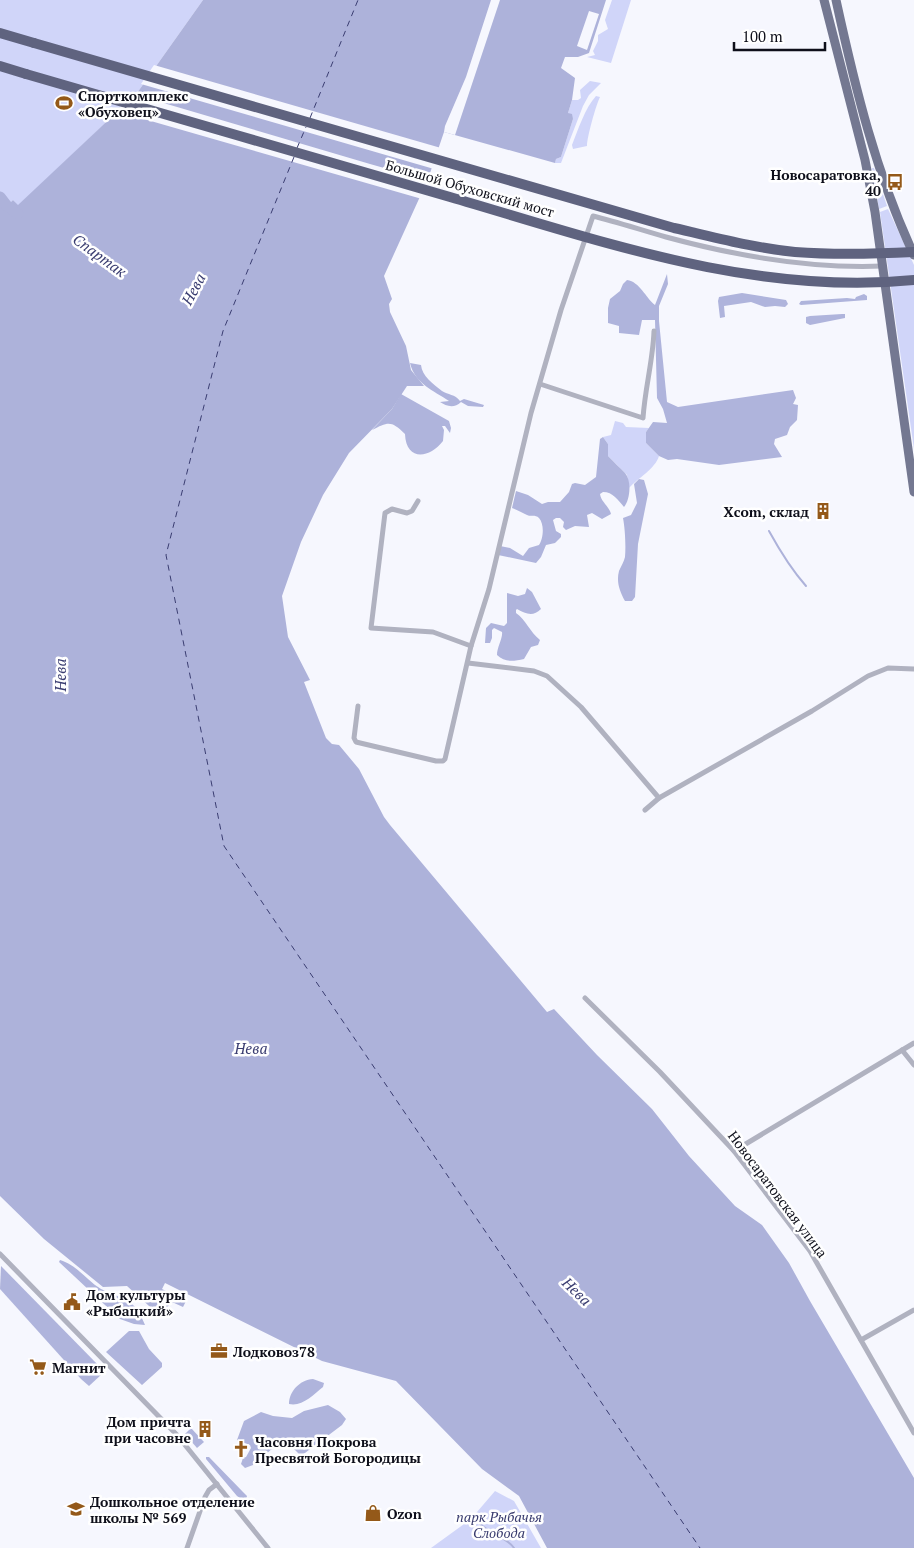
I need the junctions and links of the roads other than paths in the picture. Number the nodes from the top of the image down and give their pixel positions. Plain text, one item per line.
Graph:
1 (824, 0) edge
2 (836, 0) edge
3 (0, 33) edge
4 (0, 66) edge
5 (914, 254) edge
6 (883, 266) junction
7 (914, 280) edge
8 (654, 330) dead end
9 (540, 384) junction
10 (914, 492) edge
11 (418, 501) dead end
12 (471, 646) junction
13 (468, 663) junction
14 (914, 669) edge
15 (358, 706) dead end
16 (659, 798) junction
17 (645, 810) dead end
18 (585, 998) dead end
19 (914, 1043) edge
20 (902, 1050) junction
21 (914, 1065) edge
22 (734, 1151) junction
23 (0, 1254) edge
24 (914, 1310) edge
25 (862, 1340) junction
26 (914, 1432) edge
27 (217, 1484) junction
28 (187, 1548) edge
29 (268, 1548) edge

1 - 6 main road
2 - 5 main road
3 - 5 highway, Большой Обуховский мост, bridge
4 - 7 highway, Большой Обуховский мост, bridge
6 - 9 street
6 - 10 main road
8 - 9 street
9 - 12 street
11 - 12 street
12 - 13 street
13 - 15 street
13 - 16 street
14 - 16 street
16 - 17 street
18 - 22 street, Новосаратовская улица
19 - 20 street
20 - 21 street
20 - 22 street
22 - 25 street, Новосаратовская улица
23 - 27 street
24 - 25 street
25 - 26 street, Новосаратовская улица
27 - 28 street
27 - 29 street

